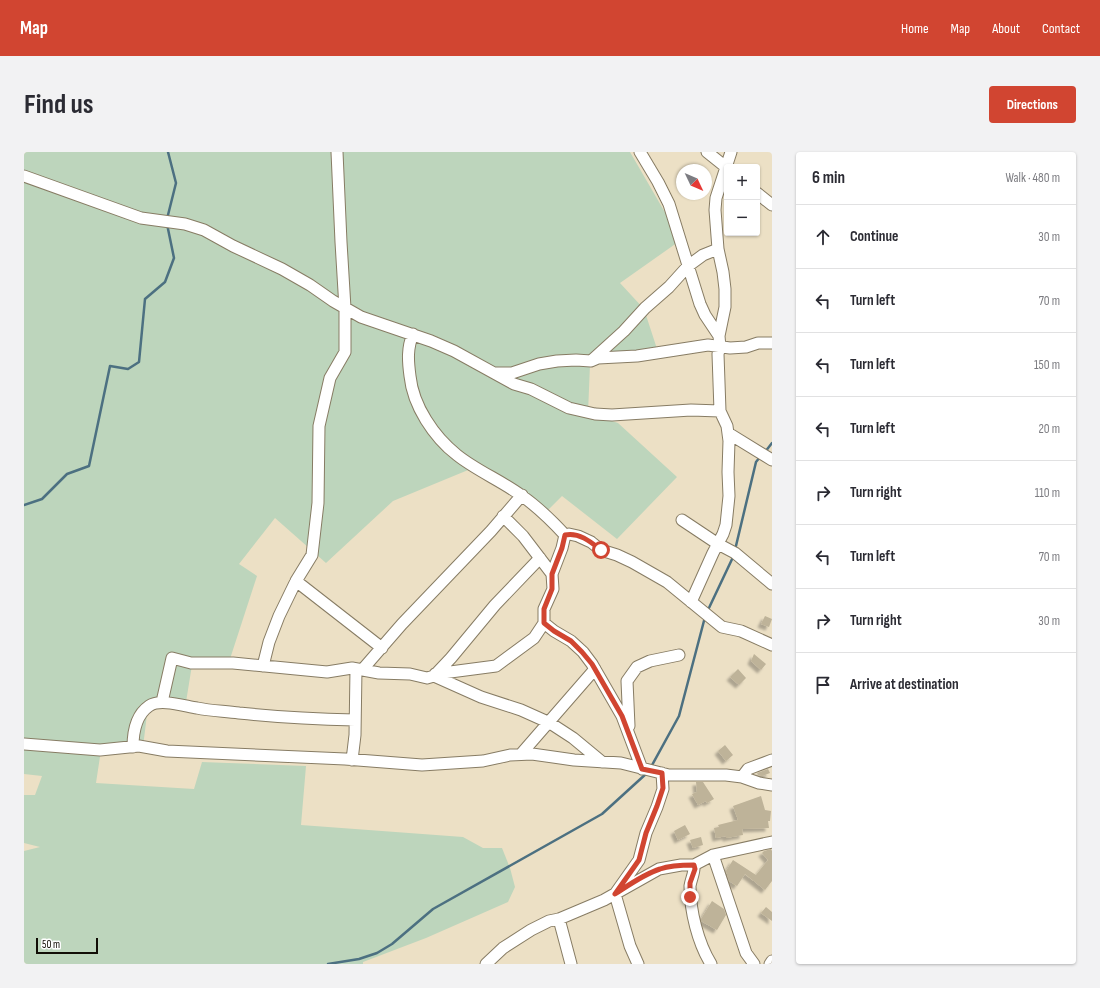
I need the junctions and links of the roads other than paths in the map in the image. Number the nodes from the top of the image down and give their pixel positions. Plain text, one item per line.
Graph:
1 (337, 152) edge
2 (640, 152) edge
3 (707, 152) edge
4 (731, 152) edge
5 (728, 164) edge
6 (724, 166) edge
7 (24, 176) edge
8 (724, 176) edge
9 (760, 195) edge
10 (772, 205) edge
11 (718, 249) junction
12 (688, 266) junction
13 (345, 308) junction
14 (413, 334) junction
15 (719, 341) junction
16 (771, 341) edge
17 (591, 361) junction
18 (494, 373) junction
19 (720, 411) junction
20 (728, 433) junction
21 (772, 460) edge
22 (522, 495) junction
23 (503, 516) junction
24 (682, 520) dead end
25 (565, 535) junction
26 (718, 544) junction
27 (540, 558) junction
28 (552, 574) junction
29 (296, 581) junction
30 (772, 584) edge
31 (691, 602) junction
32 (544, 623) junction
33 (772, 645) edge
34 (382, 648) junction
35 (679, 655) dead end
36 (263, 666) junction
37 (359, 669) junction
38 (595, 669) junction
39 (435, 675) junction
40 (162, 702) junction
41 (355, 720) junction
42 (550, 723) junction
43 (630, 736) junction
44 (24, 744) edge
45 (133, 747) junction
46 (521, 754) junction
47 (352, 760) junction
48 (772, 760) edge
49 (602, 762) junction
50 (642, 769) junction
51 (662, 773) junction
52 (742, 777) junction
53 (772, 785) edge
54 (772, 842) edge
55 (713, 855) junction
56 (694, 865) junction
57 (615, 894) junction
58 (559, 919) junction
59 (772, 961) edge
60 (486, 964) edge
61 (571, 964) edge
62 (638, 964) edge
63 (711, 964) edge
64 (754, 964) edge
65 (770, 964) edge

1 - 13 street
2 - 12 street
3 - 6 street
4 - 5 street
7 - 13 street
8 - 11 street
9 - 10 street
11 - 12 street
11 - 15 street
12 - 15 street
12 - 17 street
13 - 14 street
13 - 29 street
14 - 18 street
14 - 22 street
15 - 16 street
15 - 17 street
15 - 19 street
17 - 18 street
18 - 19 street
19 - 20 street
20 - 21 street
20 - 26 street
22 - 23 street
22 - 25 street
23 - 27 street
23 - 34 street
24 - 26 street
25 - 28 street
25 - 31 street
26 - 30 street
26 - 31 street
27 - 28 street
27 - 39 street
28 - 32 street
29 - 34 street
29 - 36 street
31 - 33 street
32 - 38 street
32 - 39 street
34 - 37 street
35 - 43 street
36 - 37 street
36 - 40 street
37 - 39 street
37 - 41 street
38 - 42 street
38 - 43 street
39 - 42 street
40 - 41 street
40 - 45 street
41 - 47 street
42 - 46 street
42 - 49 street
43 - 50 street
44 - 45 street
45 - 47 street
46 - 47 street
46 - 49 street
48 - 52 street
49 - 50 street
50 - 51 street
51 - 52 street
51 - 57 street
52 - 53 street
54 - 55 street
55 - 56 street
55 - 64 street
56 - 57 street
56 - 63 street
57 - 58 street
57 - 62 street
58 - 60 street
58 - 61 street
59 - 65 street

